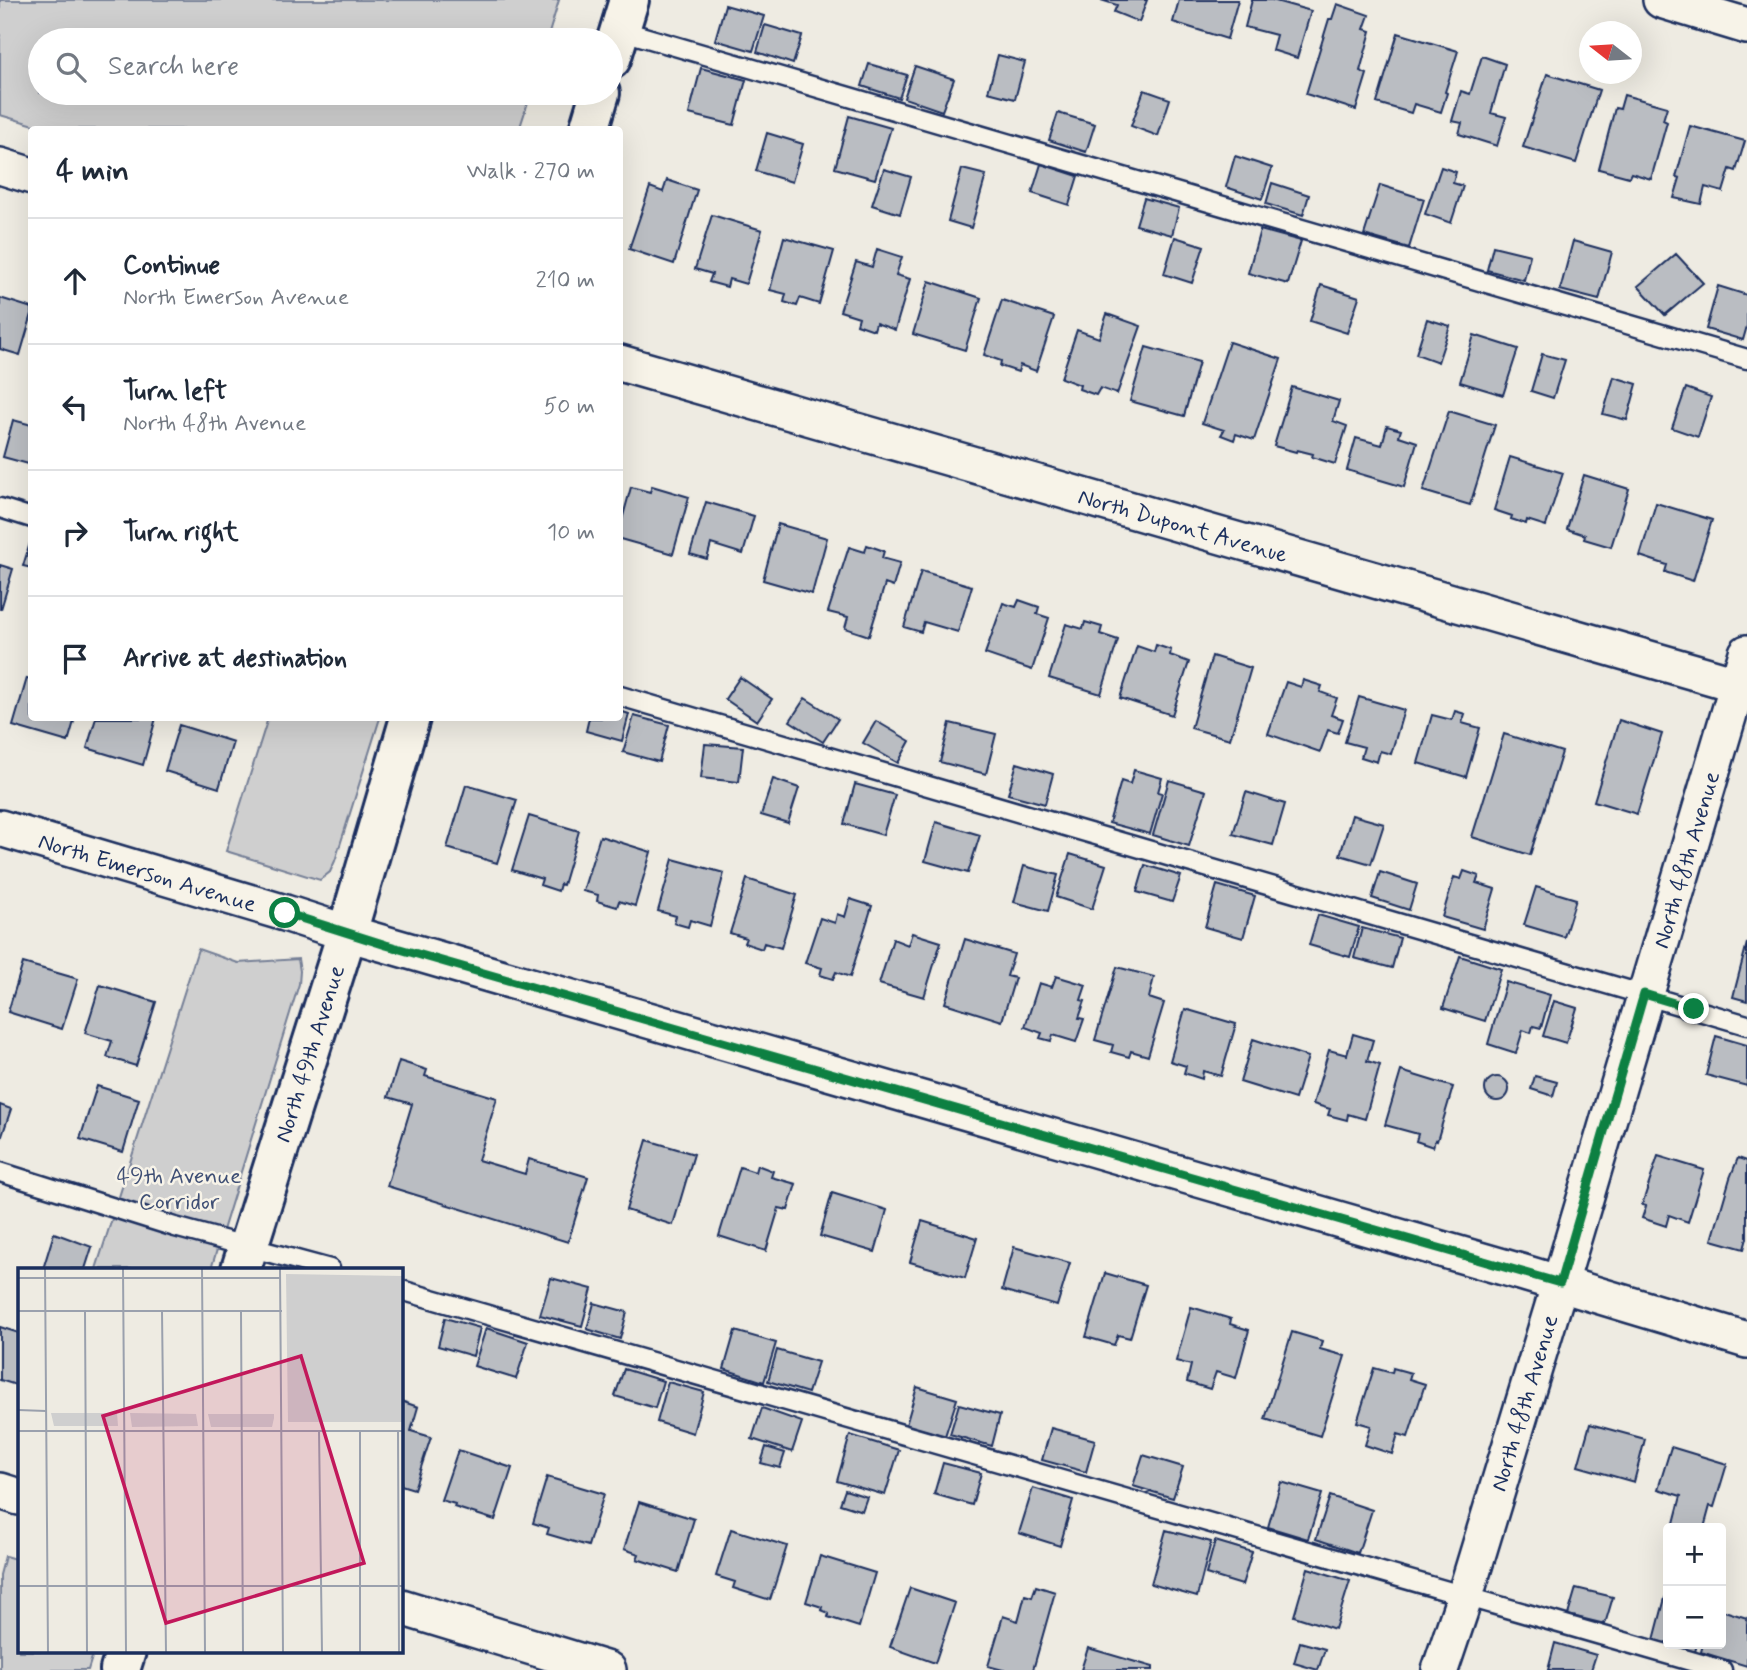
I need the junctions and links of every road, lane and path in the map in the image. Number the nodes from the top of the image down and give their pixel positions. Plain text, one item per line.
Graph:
1 (1661, 0) edge
2 (1747, 26) edge
3 (623, 31) edge
4 (596, 105) edge
5 (590, 126) edge
6 (0, 166) edge
7 (28, 175) edge
8 (1747, 359) edge
9 (623, 363) edge
10 (0, 508) edge
11 (28, 517) edge
12 (1744, 675) edge
13 (623, 697) edge
14 (409, 721) edge
15 (0, 828) edge
16 (346, 933) junction
17 (1644, 994) junction
18 (1747, 1025) edge
19 (0, 1172) edge
20 (245, 1258) edge
21 (322, 1268) edge
22 (1560, 1283) junction
23 (402, 1290) edge
24 (1747, 1340) edge
25 (0, 1491) edge
26 (18, 1497) edge
27 (1465, 1596) junction
28 (402, 1607) edge
29 (126, 1652) edge
30 (120, 1670) edge
31 (608, 1670) edge
32 (1440, 1670) edge
33 (1722, 1670) edge

1 - 2 street
3 - 8 lane
4 - 5 street
6 - 7 street
9 - 12 street, North Dupont Avenue
10 - 11 lane
12 - 17 street, North 48th Avenue
13 - 17 lane
14 - 16 street, North 49th Avenue
15 - 16 street, North Emerson Avenue
16 - 20 street, North 49th Avenue
16 - 22 street, North Emerson Avenue
17 - 18 lane
17 - 22 street, North 48th Avenue
19 - 20 lane
20 - 21 lane
22 - 24 street, North Emerson Avenue
22 - 27 street, North 48th Avenue
23 - 27 lane
25 - 26 street
27 - 32 street, North 48th Avenue
27 - 33 lane
28 - 31 street
29 - 30 street

